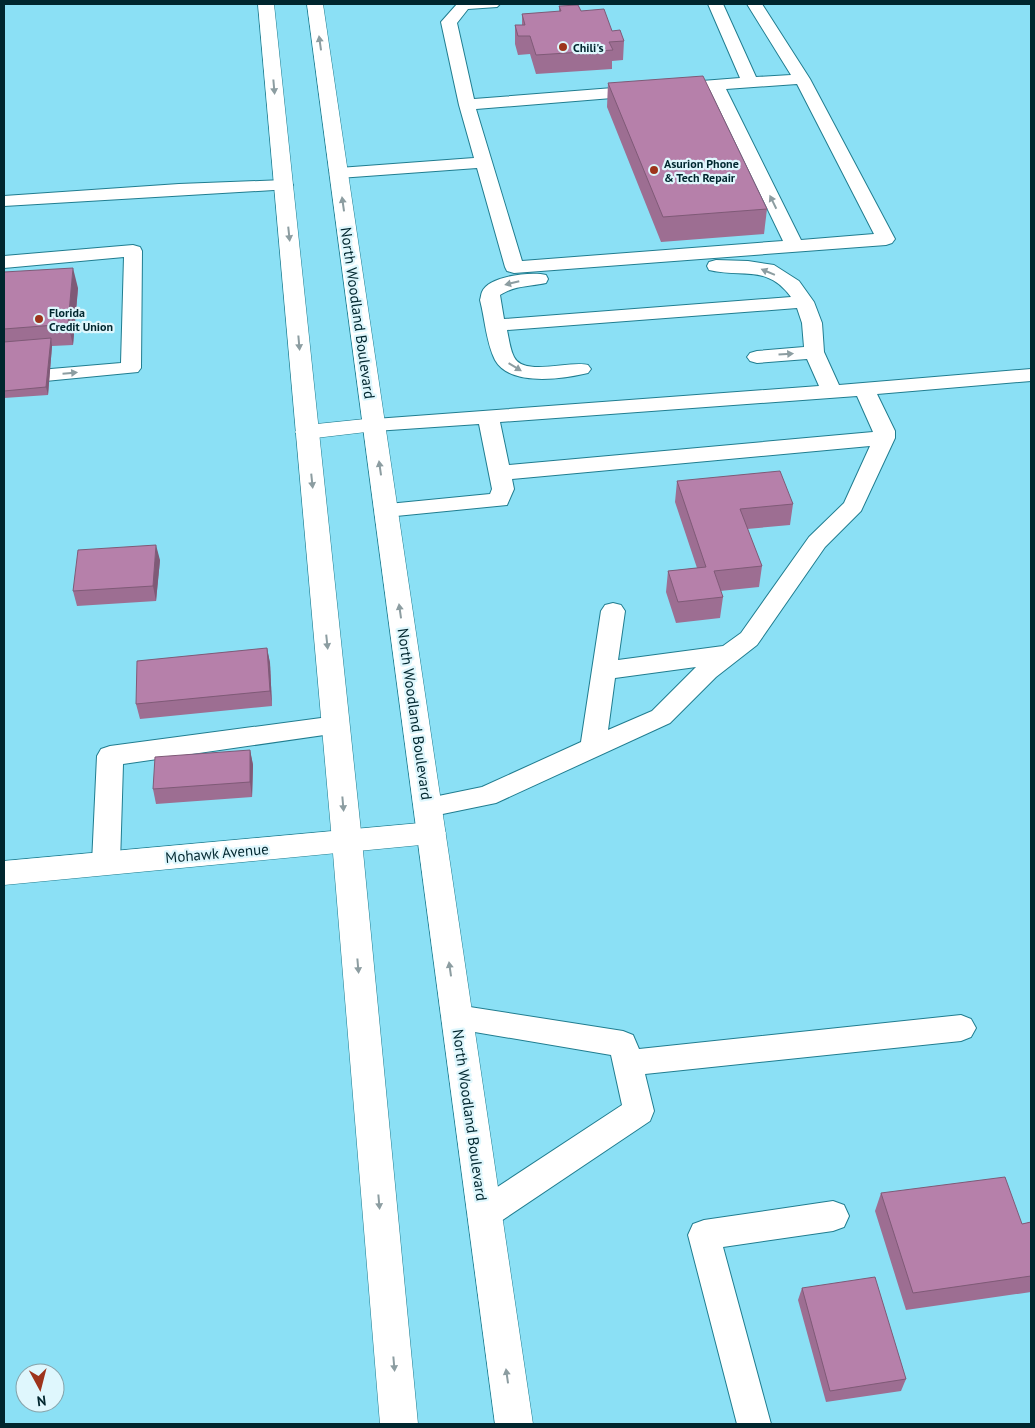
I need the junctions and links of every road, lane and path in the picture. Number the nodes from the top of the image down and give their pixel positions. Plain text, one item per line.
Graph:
1 (266, 4) edge
2 (314, 4) edge
3 (492, 4) edge
4 (715, 4) edge
5 (755, 4) edge
6 (802, 78) junction
7 (750, 82) junction
8 (716, 85) junction
9 (467, 105) junction
10 (484, 162) junction
11 (339, 173) junction
12 (284, 185) junction
13 (4, 201) edge
14 (795, 246) junction
15 (4, 262) edge
16 (596, 274) dead end
17 (560, 277) dead end
18 (804, 302) junction
19 (497, 324) junction
20 (814, 352) junction
21 (757, 356) dead end
22 (581, 369) dead end
23 (1031, 375) edge
24 (4, 379) edge
25 (864, 389) junction
26 (832, 392) junction
27 (488, 417) junction
28 (374, 425) junction
29 (307, 432) junction
30 (884, 438) junction
31 (500, 473) junction
32 (386, 510) junction
33 (613, 611) dead end
34 (730, 653) junction
35 (604, 671) junction
36 (336, 725) junction
37 (593, 748) junction
38 (429, 820) junction
39 (346, 840) junction
40 (106, 863) junction
41 (4, 872) edge
42 (457, 1018) junction
43 (961, 1028) dead end
44 (628, 1063) junction
45 (484, 1214) junction
46 (833, 1216) dead end
47 (399, 1424) edge
48 (514, 1424) edge
49 (754, 1424) edge

1 -> 12 main road
11 -> 2 main road, North Woodland Boulevard
3 - 9 lane
4 - 7 lane
5 - 6 lane
6 - 7 lane
6 - 14 lane
7 - 8 lane
8 - 9 lane
14 -> 8 lane
9 - 10 lane
10 - 11 lane
10 - 14 lane
28 -> 11 main road, North Woodland Boulevard
12 - 13 lane
12 -> 29 main road
24 -> 15 lane
18 -> 16 lane
17 -> 19 lane
18 - 19 lane
18 - 20 lane
19 -> 22 lane
21 -> 20 lane
20 - 26 lane
23 - 25 lane
25 - 26 lane
25 - 30 lane
26 - 27 lane
27 - 28 lane
27 - 31 lane
28 - 29 main road
32 -> 28 main road, North Woodland Boulevard
29 -> 36 main road
30 - 31 lane
30 - 34 lane
31 - 32 lane
38 -> 32 main road, North Woodland Boulevard
33 - 35 lane
34 - 35 lane
34 - 37 lane
35 - 37 lane
36 -> 39 main road
36 - 40 lane
37 - 38 lane
38 - 39 main road, Mohawk Avenue
42 -> 38 main road, North Woodland Boulevard
39 - 40 main road, Mohawk Avenue
39 -> 47 main road
40 - 41 main road, Mohawk Avenue
42 - 44 lane
42 - 45 main road, North Woodland Boulevard
43 - 44 lane
44 - 45 lane
48 -> 45 main road, North Woodland Boulevard
46 - 49 lane

